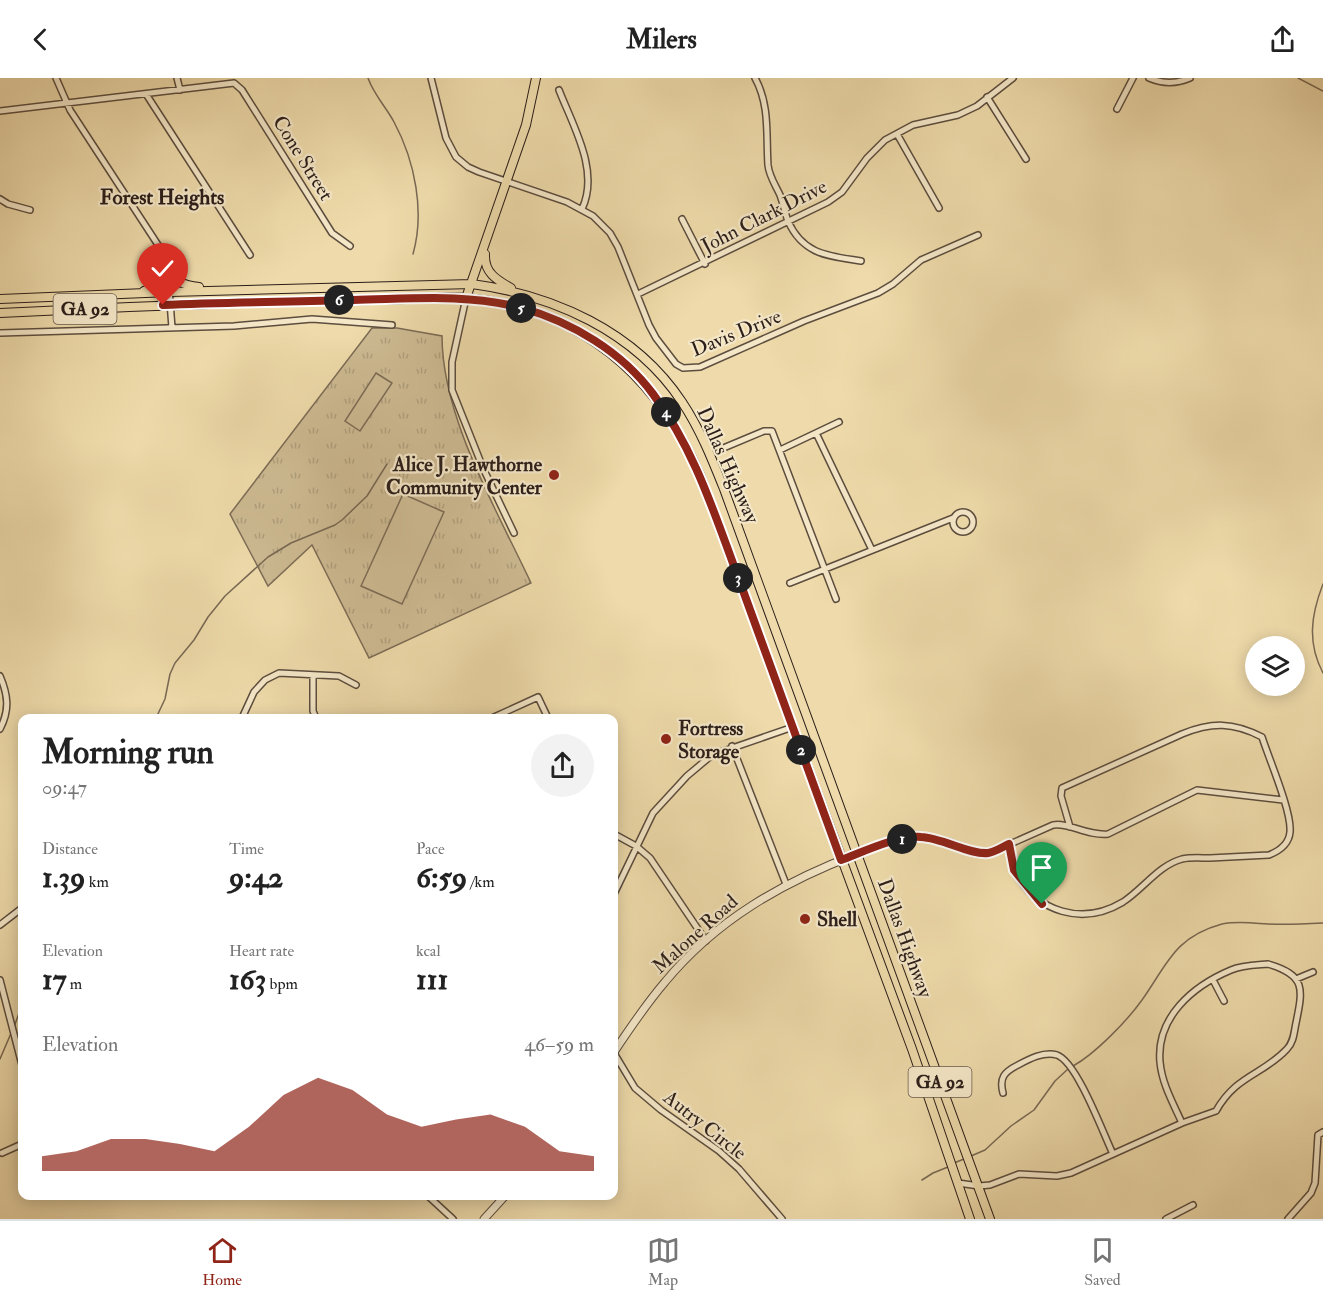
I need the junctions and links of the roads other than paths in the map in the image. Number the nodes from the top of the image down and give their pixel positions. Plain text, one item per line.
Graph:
1 (56, 78) edge
2 (177, 78) edge
3 (431, 78) edge
4 (536, 78) edge
5 (755, 78) edge
6 (1013, 78) edge
7 (1133, 78) edge
8 (1149, 78) edge
9 (1190, 78) edge
10 (180, 90) junction
11 (559, 90) dead end
12 (146, 93) junction
13 (987, 98) junction
14 (67, 104) junction
15 (1117, 109) dead end
16 (0, 111) edge
17 (897, 134) junction
18 (1026, 159) dead end
19 (507, 182) junction
20 (0, 199) edge
21 (939, 208) dead end
22 (582, 209) junction
23 (30, 210) dead end
24 (682, 219) dead end
25 (789, 222) junction
26 (978, 235) dead end
27 (486, 244) junction
28 (350, 246) dead end
29 (250, 255) dead end
30 (861, 261) dead end
31 (705, 264) junction
32 (167, 267) junction
33 (472, 284) junction
34 (223, 290) junction
35 (170, 292) junction
36 (517, 292) junction
37 (137, 294) junction
38 (638, 294) junction
39 (466, 298) junction
40 (0, 299) edge
41 (170, 305) junction
42 (0, 313) edge
43 (392, 325) dead end
44 (172, 328) junction
45 (0, 333) edge
46 (839, 422) dead end
47 (816, 433) junction
48 (704, 442) junction
49 (721, 449) junction
50 (780, 450) junction
51 (715, 467) junction
52 (953, 518) junction
53 (514, 533) dead end
54 (872, 550) junction
55 (824, 569) junction
56 (790, 583) dead end
57 (836, 599) dead end
58 (313, 675) junction
59 (0, 676) edge
60 (356, 685) dead end
61 (244, 714) edge
62 (314, 714) edge
63 (501, 714) edge
64 (546, 714) edge
65 (792, 727) junction
66 (0, 729) edge
67 (732, 747) junction
68 (1283, 800) junction
69 (1070, 827) junction
70 (618, 836) edge
71 (1009, 844) junction
72 (636, 846) junction
73 (857, 854) junction
74 (841, 860) junction
75 (786, 884) junction
76 (618, 885) edge
77 (18, 911) edge
78 (0, 925) edge
79 (706, 941) junction
80 (1312, 972) dead end
81 (1296, 979) junction
82 (0, 980) edge
83 (1213, 980) junction
84 (1224, 1000) dead end
85 (618, 1046) edge
86 (18, 1050) edge
87 (618, 1059) edge
88 (1003, 1093) dead end
89 (1182, 1123) junction
90 (1323, 1132) edge
91 (18, 1146) edge
92 (2, 1153) dead end
93 (1113, 1154) junction
94 (958, 1183) junction
95 (979, 1186) junction
96 (432, 1200) edge
97 (501, 1200) edge
98 (1193, 1205) dead end
99 (453, 1219) edge
100 (484, 1219) edge
101 (782, 1219) edge
102 (970, 1219) edge
103 (990, 1219) edge
104 (1166, 1219) edge
105 (1288, 1219) edge

1 - 14 street
2 - 10 street
3 - 19 street, Davis Drive
4 - 19 main road
5 - 25 street
6 - 13 street, John Clark Drive
7 - 15 street
8 - 9 street
10 - 12 street
10 - 28 street, Cone Street
11 - 22 street
12 - 14 street
12 - 29 street
13 - 17 street, John Clark Drive
13 - 18 street
14 - 16 street
14 - 32 street
17 - 21 street
17 - 25 street, John Clark Drive
19 - 22 street, Davis Drive
19 - 27 main road
20 - 23 street
22 - 38 street, Davis Drive
24 - 31 street
25 - 30 street
25 - 31 street, John Clark Drive
26 - 38 street, Davis Drive
27 - 33 main road
27 - 36 main road
31 - 38 street, John Clark Drive
32 - 34 main road
32 - 35 street
32 - 37 main road
33 - 34 main road, Dallas Highway / GA 92
33 - 36 main road, Dallas Highway / GA 92
33 - 39 main road
34 - 35 main road, Dallas Highway / GA 92
35 - 37 main road, Dallas Highway / GA 92
35 - 41 street
36 - 48 main road, Dallas Highway / GA 92
37 - 40 main road, Dallas Highway / GA 92
39 - 41 main road, Dallas Highway / GA 92
39 - 53 street
39 - 65 main road, Dallas Highway / GA 92
41 - 42 main road, Dallas Highway / GA 92
41 - 44 street
43 - 44 street
44 - 45 street
46 - 47 street
47 - 50 street
47 - 54 street
48 - 49 street
48 - 51 main road, Dallas Highway / GA 92
49 - 50 street
49 - 51 street
50 - 55 street
51 - 73 main road, Dallas Highway / GA 92
52 - 52 street
52 - 54 street
54 - 55 street
55 - 56 street
55 - 57 street
58 - 60 street
58 - 61 street
58 - 62 street
59 - 66 street
63 - 64 street
65 - 67 street
65 - 74 main road, Dallas Highway / GA 92
67 - 72 street
67 - 75 street
68 - 69 street
68 - 69 street
68 - 71 street
69 - 71 street
70 - 72 street
71 - 73 street
72 - 76 street
72 - 79 street
73 - 74 street, Malone Road
73 - 95 main road, Dallas Highway / GA 92
74 - 75 street, Malone Road
74 - 94 main road, Dallas Highway / GA 92
75 - 79 street, Malone Road
77 - 78 street
79 - 85 street, Malone Road
80 - 81 street
81 - 83 street
81 - 89 street
82 - 86 street
83 - 84 street
83 - 89 street
87 - 101 street, Autry Circle
88 - 93 street
89 - 93 street
90 - 105 street
91 - 92 street
93 - 95 street
94 - 95 street
94 - 102 main road, Dallas Highway / GA 92
95 - 103 main road, Dallas Highway / GA 92
96 - 99 street
97 - 100 street
98 - 104 street

